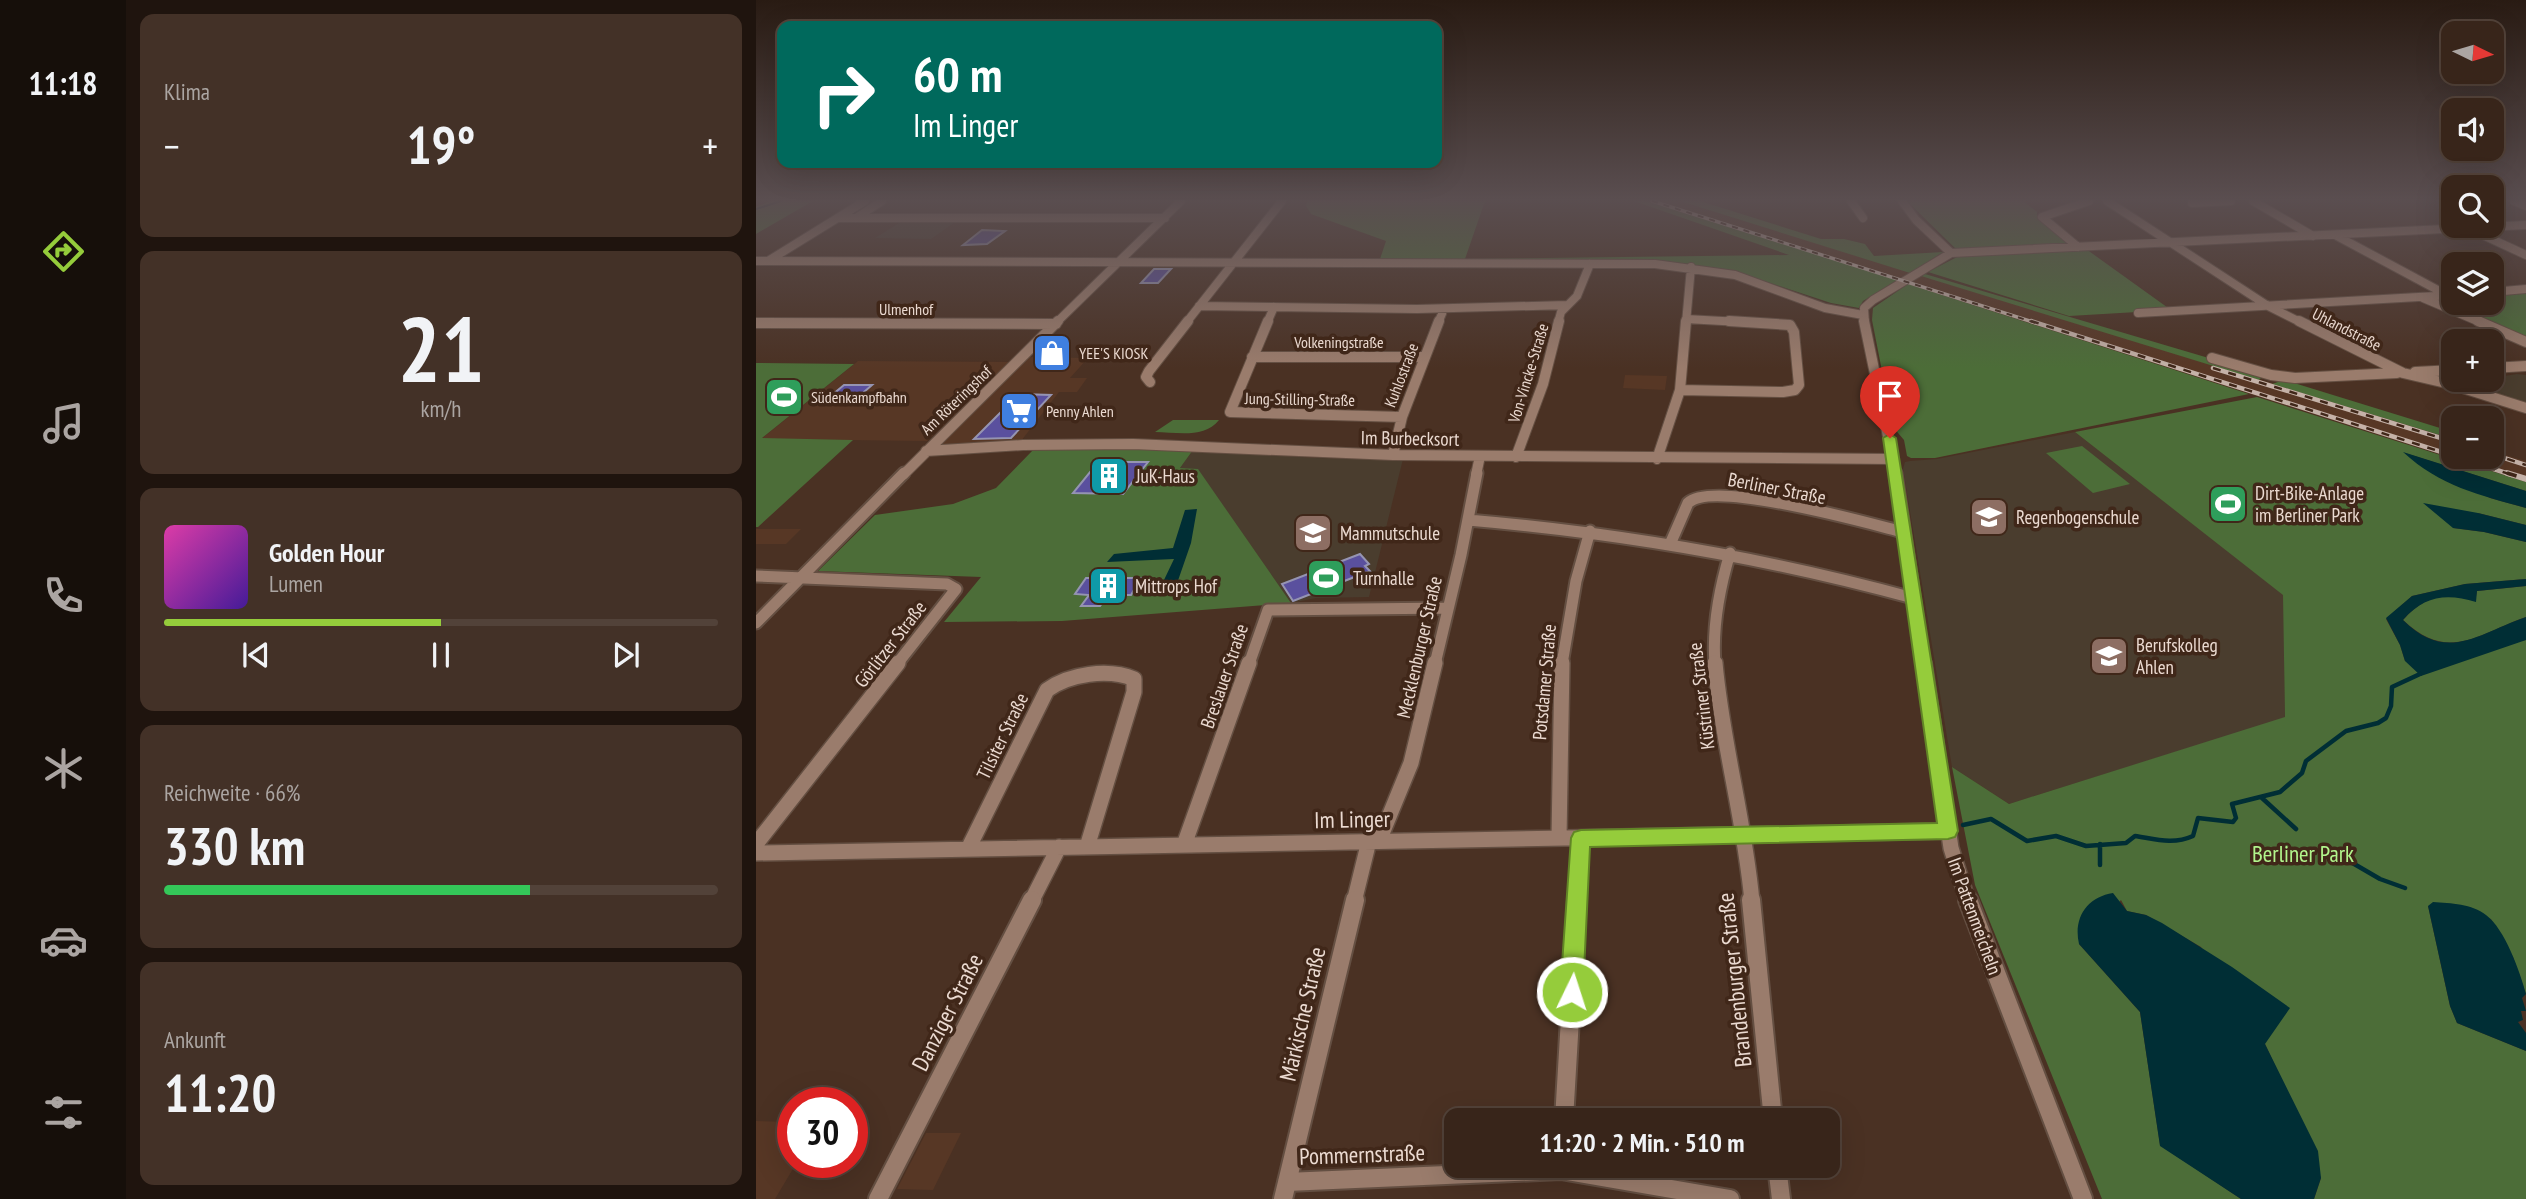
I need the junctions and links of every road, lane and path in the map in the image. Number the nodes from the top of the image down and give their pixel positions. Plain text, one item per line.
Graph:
1 (775, 257) edge
2 (1123, 257) edge
3 (1237, 257) edge
4 (1944, 257) edge
5 (2191, 257) edge
6 (2377, 257) edge
7 (756, 261) edge
8 (768, 261) junction
9 (1118, 262) junction
10 (1233, 262) junction
11 (1590, 264) junction
12 (1691, 267) junction
13 (756, 269) edge
14 (2526, 289) edge
15 (2441, 290) edge
16 (2504, 291) edge
17 (2441, 296) edge
18 (2421, 297) junction
19 (1567, 305) junction
20 (1199, 306) junction
21 (2268, 306) junction
22 (1274, 307) junction
23 (1444, 309) junction
24 (2138, 313) dead end
25 (1863, 315) junction
26 (1686, 319) junction
27 (756, 323) edge
28 (1056, 324) junction
29 (2526, 342) edge
30 (1252, 357) junction
31 (1425, 357) junction
32 (2212, 358) dead end
33 (2526, 366) edge
34 (2504, 367) edge
35 (2441, 371) edge
36 (2403, 373) junction
37 (1150, 382) dead end
38 (1679, 390) junction
39 (2526, 408) edge
40 (1402, 417) junction
41 (926, 451) junction
42 (1393, 455) junction
43 (1480, 456) junction
44 (1516, 457) junction
45 (1657, 459) junction
46 (1894, 459) junction
47 (1468, 520) junction
48 (1590, 531) junction
49 (1903, 532) junction
50 (1671, 542) junction
51 (1730, 553) junction
52 (756, 576) edge
53 (803, 576) junction
54 (1913, 598) junction
55 (1448, 608) junction
56 (756, 623) edge
57 (1948, 831) junction
58 (1745, 835) junction
59 (1559, 838) junction
60 (1581, 838) junction
61 (1374, 841) junction
62 (756, 844) edge
63 (1184, 845) junction
64 (1059, 847) junction
65 (1087, 847) junction
66 (968, 849) junction
67 (756, 853) edge
68 (1565, 1108) edge
69 (1772, 1108) edge
70 (1444, 1177) edge
71 (1616, 1178) edge
72 (1778, 1178) edge
73 (1285, 1190) edge
74 (878, 1199) edge
75 (1730, 1199) edge
76 (1781, 1199) edge
77 (2083, 1199) edge

1 - 8 street
2 - 9 street, Am Röteringshof
3 - 10 street
4 - 25 street
5 - 21 street, Uhlandstraße
6 - 15 street
7 - 8 street
8 - 9 street
8 - 13 street
9 - 10 street
9 - 28 street, Am Röteringshof
10 - 11 street
10 - 20 street
11 - 12 street
11 - 19 street, Von-Vincke-Straße
12 - 25 street
12 - 26 street
14 - 16 street
17 - 18 street
18 - 21 street
18 - 29 street
19 - 23 street
19 - 44 street, Von-Vincke-Straße
20 - 22 street
20 - 37 street
21 - 24 street
21 - 36 street, Uhlandstraße
22 - 23 street
22 - 30 street, Jung-Stilling-Straße
23 - 31 street, Kuhlostraße
25 - 46 street, Im Pattenmeicheln
26 - 38 street
26 - 38 street
27 - 28 street, Ulmenhof
28 - 41 street, Am Röteringshof
30 - 31 street, Volkeningstraße
30 - 40 street, Jung-Stilling-Straße
31 - 40 street, Kuhlostraße
32 - 36 street
33 - 34 street
35 - 36 street
36 - 39 street, Uhlandstraße
38 - 45 street
40 - 42 street, Kuhlostraße
41 - 42 street, Im Burbecksort
41 - 53 street, Am Röteringshof
42 - 43 street, Im Burbecksort
43 - 44 street, Im Burbecksort
43 - 47 street, Mecklenburger Straße
44 - 45 street, Im Burbecksort
45 - 46 street, Im Burbecksort
46 - 49 street, Im Pattenmeicheln
47 - 48 street
47 - 55 street, Mecklenburger Straße
48 - 50 street
48 - 59 street, Potsdamer Straße
49 - 50 street, Berliner Straße
49 - 54 street, Im Pattenmeicheln
50 - 51 street
51 - 54 street
51 - 58 street, Küstriner Straße
52 - 53 street
53 - 56 street, Am Röteringshof
53 - 62 street, Görlitzer Straße
54 - 57 street, Im Pattenmeicheln
55 - 61 street, Mecklenburger Straße
55 - 63 street, Breslauer Straße
57 - 58 street, Im Linger
57 - 77 street, Im Pattenmeicheln
58 - 60 street, Im Linger
58 - 69 street, Brandenburger Straße
59 - 60 street, Im Linger
59 - 61 street, Im Linger
60 - 68 street
61 - 63 street, Im Linger
61 - 73 street, Märkische Straße
63 - 65 street, Im Linger
64 - 65 street, Im Linger
64 - 66 street, Im Linger
64 - 74 street, Danziger Straße
65 - 66 street, Tilsiter Straße
66 - 67 street, Im Linger
70 - 73 street, Pommernstraße
71 - 75 street, Pommernstraße
72 - 76 street

